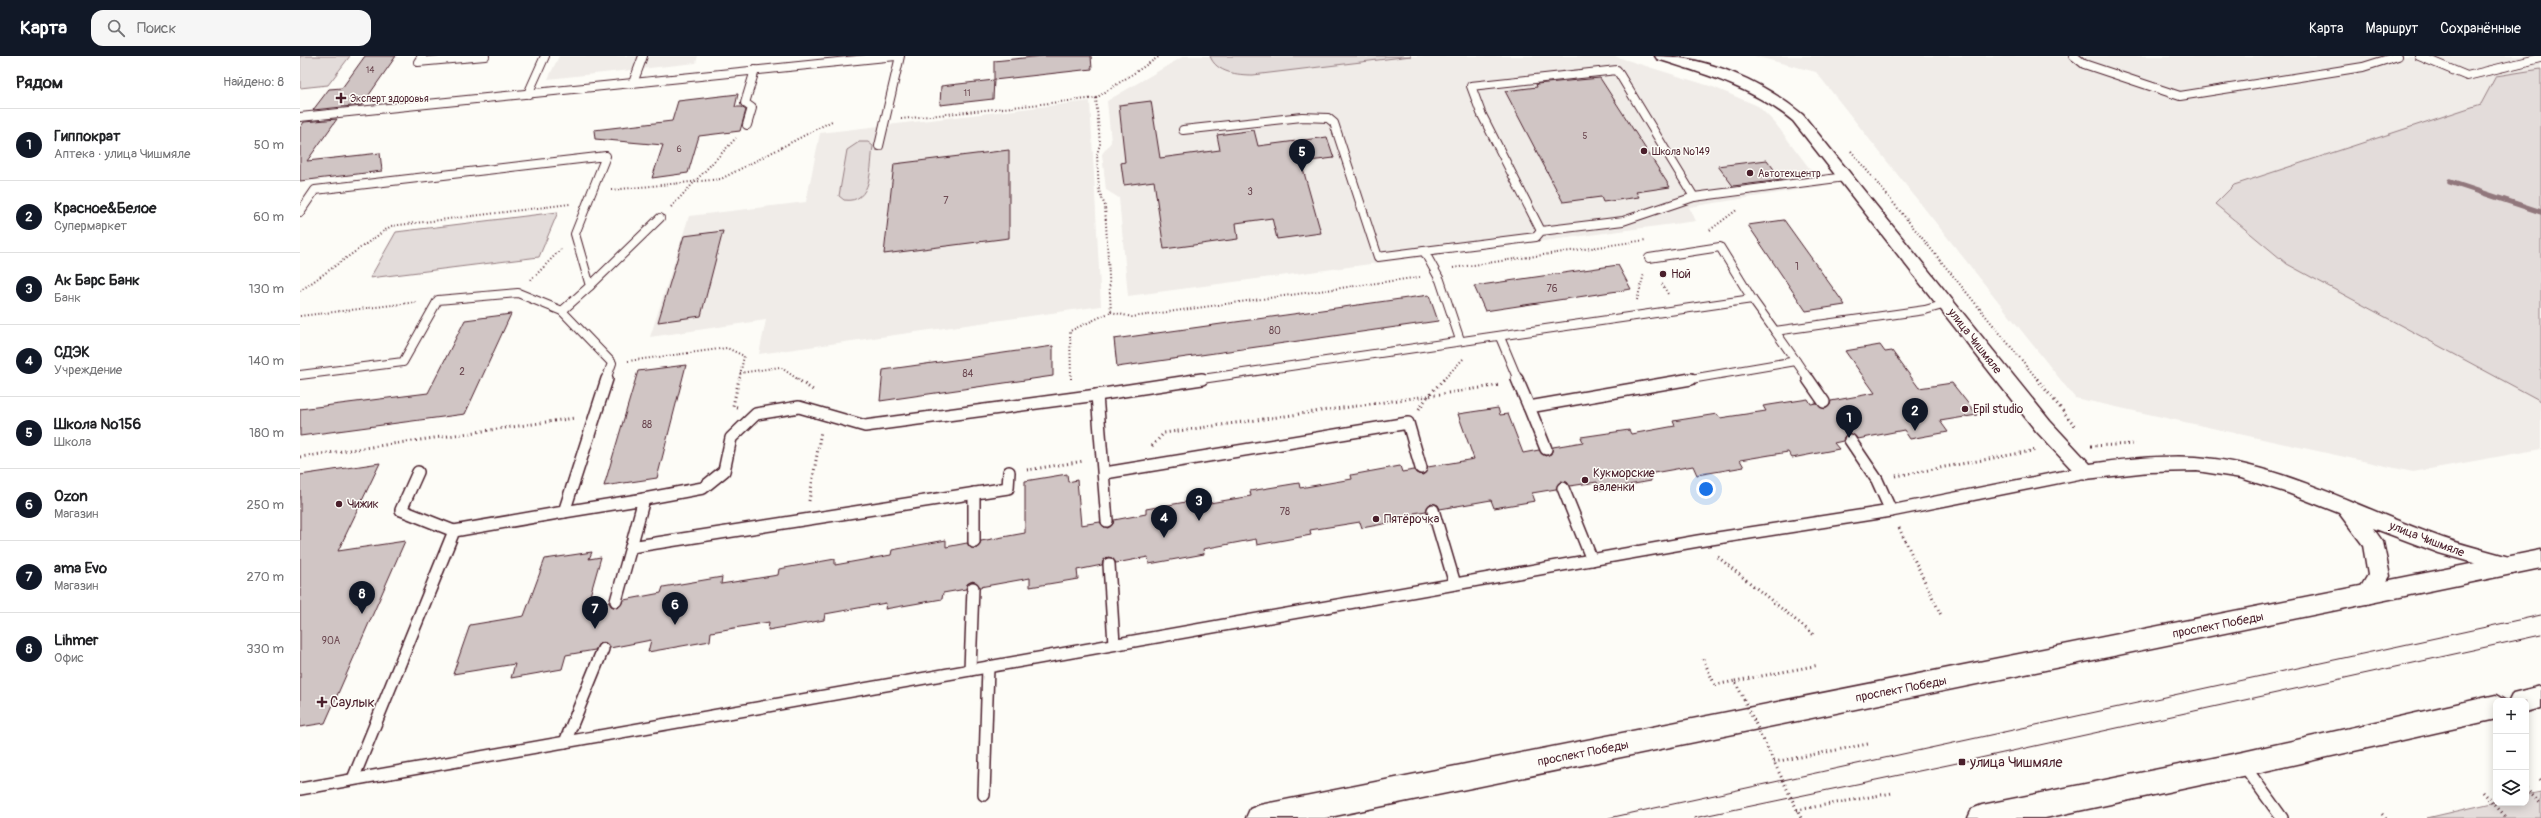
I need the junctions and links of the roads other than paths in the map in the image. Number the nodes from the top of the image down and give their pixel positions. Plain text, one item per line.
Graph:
1 (422, 56) edge
2 (485, 56) edge
3 (545, 56) edge
4 (643, 56) edge
5 (896, 56) edge
6 (900, 56) edge
7 (1662, 56) edge
8 (2074, 56) edge
9 (2398, 56) edge
10 (2419, 56) edge
11 (2541, 58) edge
12 (755, 70) junction
13 (633, 83) junction
14 (528, 94) junction
15 (300, 117) edge
16 (747, 126) road end
17 (1183, 130) dead end
18 (879, 146) dead end
19 (1845, 177) junction
20 (1694, 197) junction
21 (300, 212) edge
22 (660, 218) road end
23 (1541, 231) junction
24 (1424, 251) junction
25 (1649, 258) road end
26 (590, 286) junction
27 (1752, 299) junction
28 (1946, 304) junction
29 (562, 311) junction
30 (1775, 331) junction
31 (1500, 337) junction
32 (1460, 340) junction
33 (1796, 360) junction
34 (300, 375) edge
35 (1097, 395) junction
36 (1824, 402) dead end
37 (1529, 407) junction
38 (1850, 440) dead end
39 (1546, 449) dead end
40 (1421, 468) dead end
41 (418, 472) dead end
42 (1009, 472) road end
43 (2086, 472) junction
44 (1105, 473) junction
45 (1563, 488) dead end
46 (974, 493) junction
47 (644, 499) junction
48 (2343, 506) junction
49 (1433, 510) dead end
50 (1891, 511) junction
51 (564, 512) junction
52 (1107, 521) dead end
53 (454, 531) junction
54 (974, 542) dead end
55 (631, 547) junction
56 (1592, 560) junction
57 (2541, 560) edge
58 (1109, 564) dead end
59 (2512, 566) junction
60 (1455, 584) junction
61 (973, 588) dead end
62 (2367, 595) junction
63 (616, 601) dead end
64 (1114, 644) junction
65 (603, 649) dead end
66 (988, 667) junction
67 (970, 670) junction
68 (2493, 708) edge
69 (565, 742) junction
70 (2243, 764) junction
71 (353, 779) junction
72 (300, 789) edge
73 (984, 795) dead end
74 (1260, 818) edge
75 (1982, 818) edge
76 (2282, 818) edge

1 - 2 lane
3 - 14 lane
4 - 13 lane
5 - 12 lane
6 - 18 lane
7 - 19 street, улица Чишмяле
8 - 9 lane
10 - 11 lane
12 - 13 lane
12 - 16 lane
13 - 14 lane
14 - 15 lane
17 - 24 lane
19 - 20 lane
19 - 28 street, улица Чишмяле
20 - 23 lane
20 - 23 lane
21 - 26 lane
22 - 26 lane
23 - 24 lane
24 - 32 lane
25 - 27 lane
26 - 29 lane
27 - 30 lane
27 - 31 lane
28 - 30 lane
28 - 43 street, улица Чишмяле
29 - 34 lane
29 - 51 lane
30 - 33 lane
31 - 32 lane
31 - 37 lane
32 - 35 lane
33 - 36 lane
33 - 37 lane
35 - 44 lane
35 - 47 lane
37 - 39 lane
38 - 50 lane
40 - 44 lane
41 - 53 lane
42 - 46 lane
43 - 48 street, улица Чишмяле
43 - 50 lane
44 - 52 lane
45 - 56 lane
46 - 54 lane
46 - 55 lane
47 - 51 lane
47 - 55 lane
48 - 59 street, улица Чишмяле
48 - 62 street, улица Чишмяле
49 - 60 lane
50 - 56 lane
51 - 53 lane
53 - 71 lane
55 - 63 lane
56 - 60 lane
57 - 59 main road, проспект Победы
58 - 64 lane
59 - 62 main road, проспект Победы
60 - 64 lane
61 - 67 lane
62 - 74 main road, проспект Победы
64 - 66 lane
65 - 69 lane
66 - 67 lane
66 - 73 lane
67 - 69 lane
68 - 70 main road
69 - 71 lane
70 - 75 main road
70 - 76 lane
71 - 72 lane

